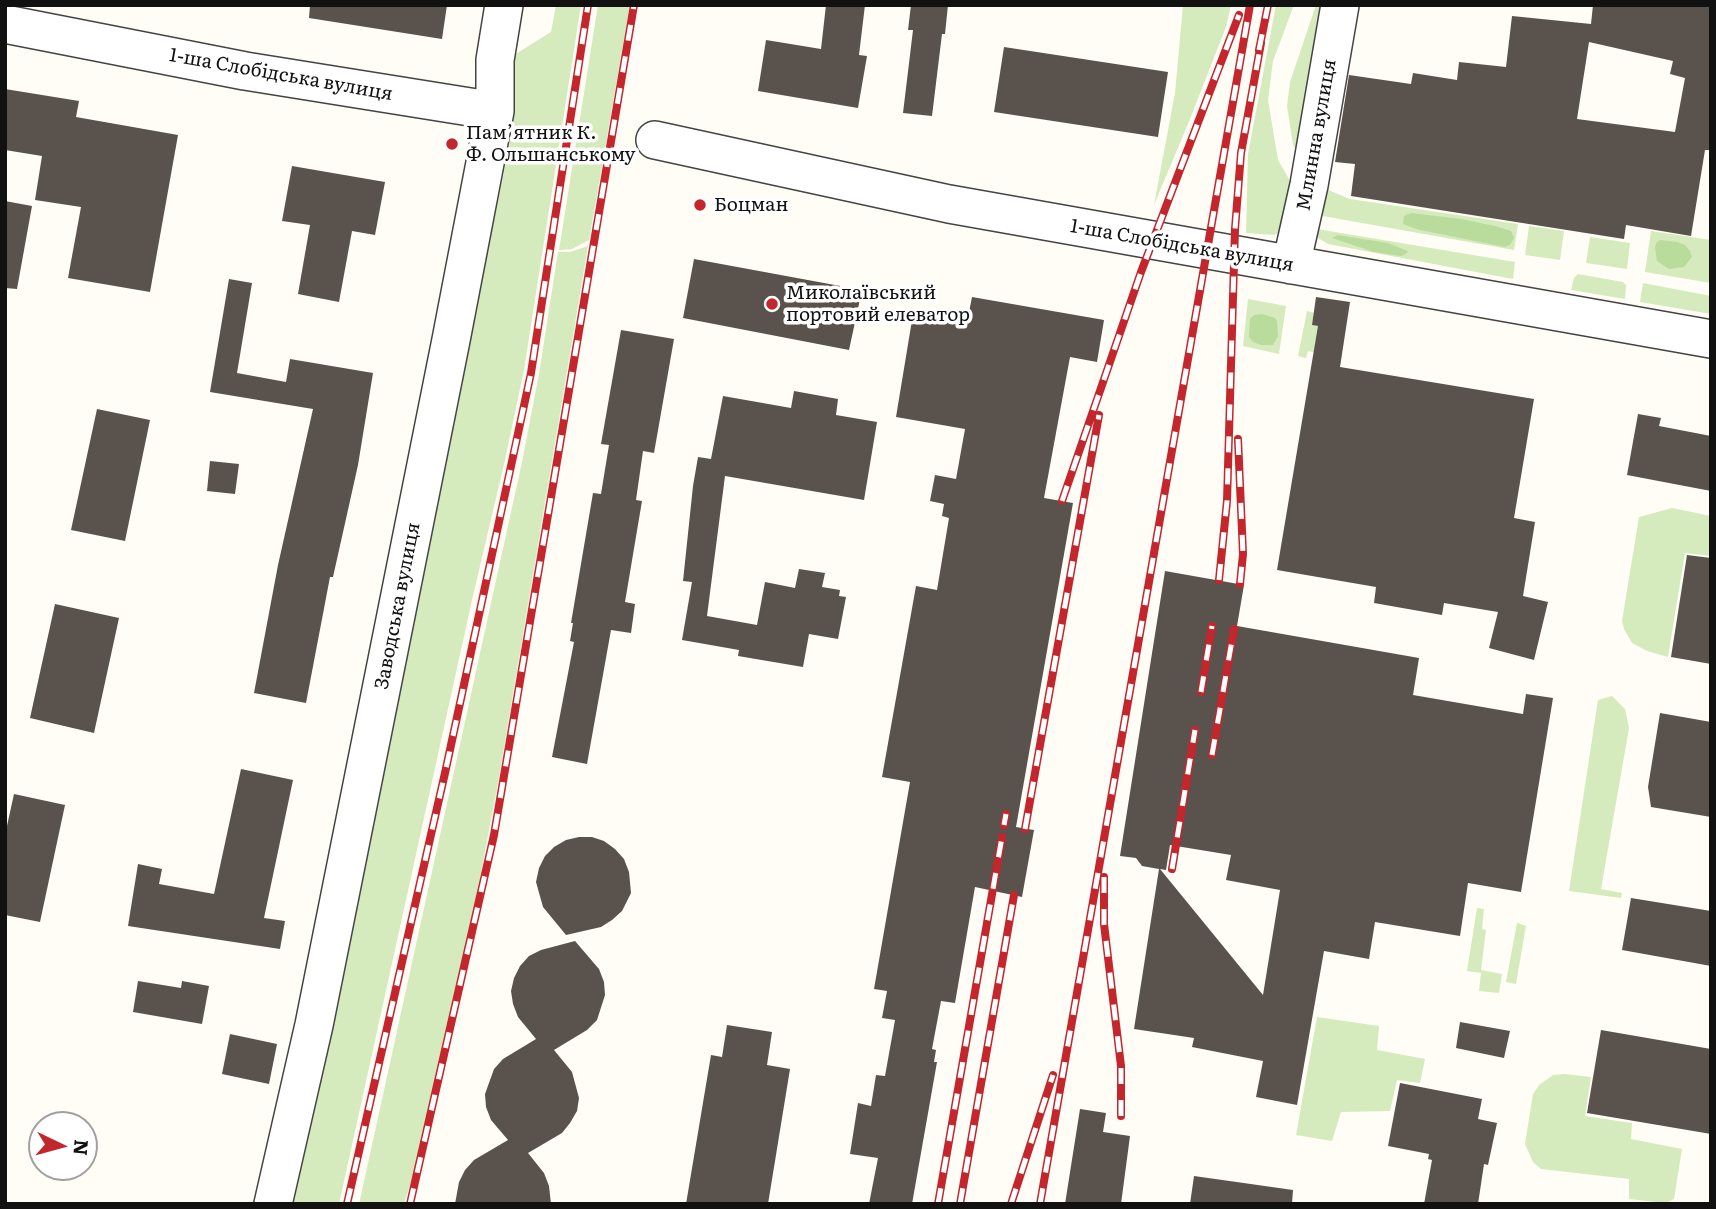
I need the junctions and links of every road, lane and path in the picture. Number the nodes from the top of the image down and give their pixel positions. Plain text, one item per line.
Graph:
1 (503, 5) edge
2 (1340, 5) edge
3 (5, 24) edge
4 (495, 111) junction
5 (655, 139) dead end
6 (1291, 265) junction
7 (1711, 339) edge
8 (272, 1204) edge

1 - 4 street, Заводська вулиця
2 - 6 street, Млинна вулиця
3 - 4 street, 1-ша Слобідська вулиця
4 - 8 street, Заводська вулиця
5 - 6 street, 1-ша Слобідська вулиця
6 - 7 street, 1-ша Слобідська вулиця

